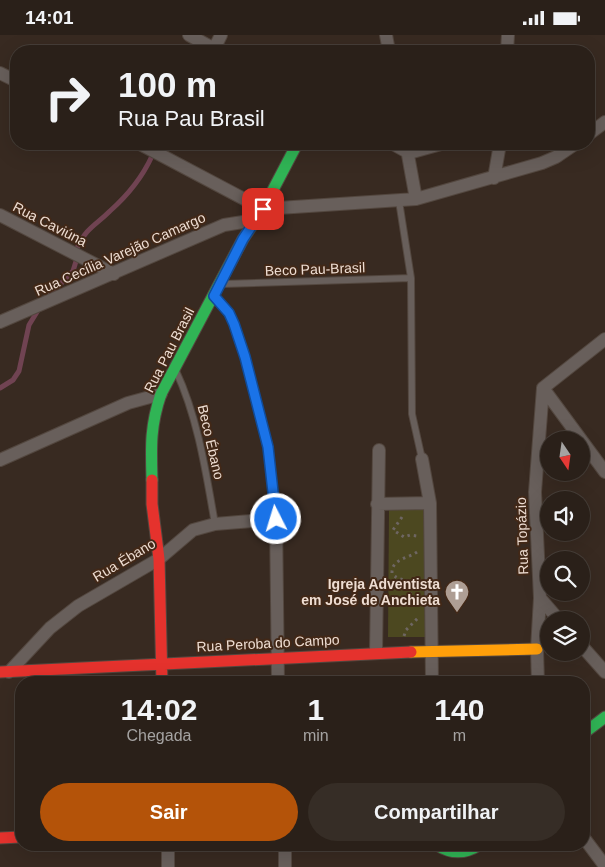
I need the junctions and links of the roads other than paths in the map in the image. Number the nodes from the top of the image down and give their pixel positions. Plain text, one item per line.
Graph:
1 (189, 35) edge
2 (207, 45) edge
3 (151, 150) edge
4 (294, 150) edge
5 (408, 150) edge
6 (499, 150) edge
7 (566, 150) edge
8 (494, 179) junction
9 (416, 199) junction
10 (399, 201) junction
11 (263, 209) junction
12 (0, 215) edge
13 (253, 223) junction
14 (114, 274) junction
15 (411, 278) junction
16 (219, 285) junction
17 (214, 296) junction
18 (0, 323) edge
19 (605, 339) edge
20 (175, 368) junction
21 (543, 388) junction
22 (161, 394) junction
23 (379, 450) dead end
24 (422, 459) joint
25 (0, 460) edge
26 (605, 472) edge
27 (430, 503) junction
28 (377, 504) junction
29 (276, 519) junction
30 (214, 524) junction
31 (159, 559) junction
32 (540, 598) joint
33 (543, 601) edge
34 (551, 611) edge
35 (537, 649) junction
36 (431, 652) junction
37 (376, 653) junction
38 (590, 655) edge
39 (276, 658) junction
40 (161, 664) junction
41 (4, 672) edge
42 (605, 672) edge
43 (42, 676) edge
44 (162, 676) edge
45 (277, 676) edge
46 (432, 676) edge
47 (538, 676) edge
48 (605, 717) edge
49 (590, 728) edge
50 (0, 837) edge
51 (15, 837) edge
52 (590, 848) edge
53 (168, 851) edge
54 (285, 851) edge
55 (446, 851) edge
56 (468, 851) edge
57 (601, 865) edge
58 (168, 867) edge
59 (285, 867) edge

1 - 2 street
3 - 11 street
4 - 11 street, Rua Pau Brasil
5 - 9 street
6 - 8 street
7 - 8 street
8 - 9 street
9 - 10 street
10 - 11 street
10 - 15 lane
11 - 13 street, Rua Pau Brasil
12 - 14 street, Rua Caviúna
13 - 14 street, Rua Cecília Varejão Camargo
13 - 16 street, Rua Pau Brasil
14 - 18 street, Rua Cecília Varejão Camargo
15 - 16 lane, Beco Pau-Brasil
15 - 24 lane
16 - 17 street, Rua Pau Brasil
17 - 20 street, Rua Pau Brasil
17 - 29 lane
19 - 21 street
20 - 22 street, Rua Pau Brasil
20 - 30 lane, Beco Ébano
21 - 26 street
21 - 32 street, Rua Topázio
22 - 25 street
22 - 31 street, Rua Pau Brasil
23 - 28 street
24 - 27 street
27 - 28 street
27 - 36 street
28 - 37 street
29 - 30 street, Rua Ébano
29 - 39 street
30 - 31 street, Rua Ébano
31 - 40 street, Rua Pau Brasil
31 - 41 street, Rua Ébano
32 - 35 street, Rua Topázio
33 - 34 street
35 - 36 street, Rua Peroba do Campo
35 - 47 street, Rua Topázio
36 - 37 street, Rua Peroba do Campo
36 - 46 street
37 - 39 street, Rua Peroba do Campo
38 - 42 street
39 - 40 street, Rua Peroba do Campo
39 - 45 street
40 - 43 street, Rua Peroba do Campo
40 - 44 street, Rua Pau Brasil
41 - 43 street, Rua Peroba do Campo
48 - 49 street
50 - 51 street
52 - 57 street
53 - 58 street
54 - 59 street
55 - 56 street

